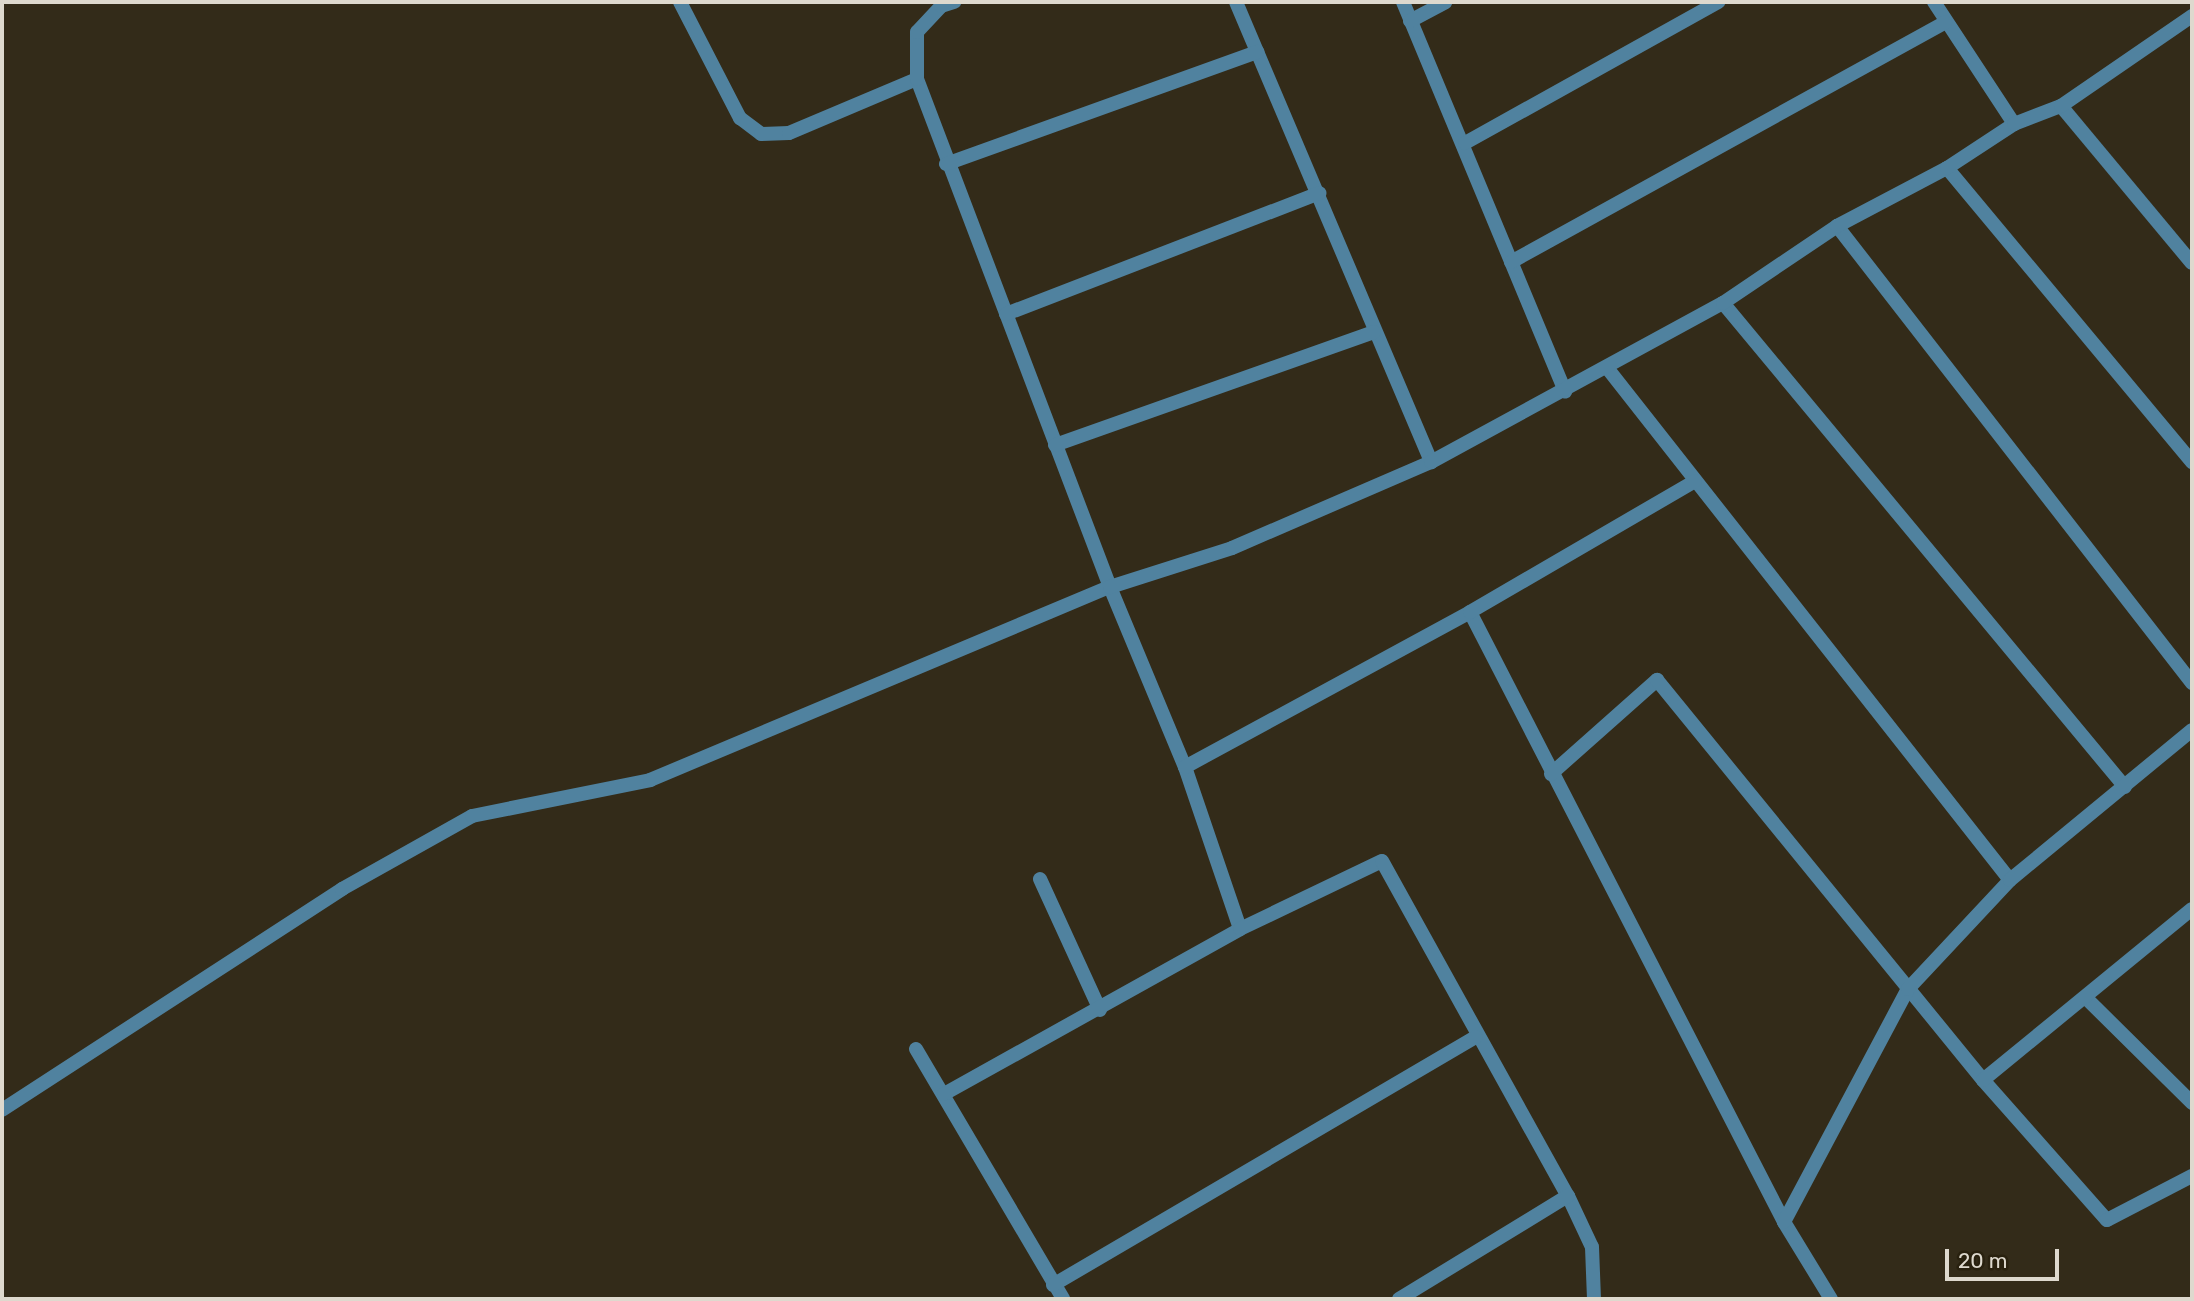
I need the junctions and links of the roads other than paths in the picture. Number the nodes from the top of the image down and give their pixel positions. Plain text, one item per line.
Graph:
1 (680, 2) edge
2 (954, 2) edge
3 (1236, 2) edge
4 (1402, 2) edge
5 (1445, 2) edge
6 (1718, 2) edge
7 (1934, 2) edge
8 (2192, 16) edge
9 (1410, 21) junction
10 (1945, 22) junction
11 (1257, 52) junction
12 (917, 79) junction
13 (2061, 106) junction
14 (2014, 124) junction
15 (1465, 143) junction
16 (946, 164) junction
17 (1947, 168) junction
18 (1319, 193) junction
19 (1837, 226) junction
20 (1511, 262) junction
21 (2192, 263) edge
22 (1723, 303) junction
23 (1006, 314) junction
24 (1374, 332) junction
25 (1608, 369) junction
26 (1565, 392) junction
27 (1055, 446) junction
28 (1431, 462) junction
29 (2192, 462) edge
30 (1695, 481) junction
31 (1110, 587) junction
32 (1470, 612) junction
33 (2192, 682) edge
34 (2192, 730) edge
35 (1185, 767) junction
36 (1551, 774) junction
37 (2125, 787) junction
38 (1040, 879) dead end
39 (2010, 880) junction
40 (2191, 913) edge
41 (1240, 929) junction
42 (1908, 989) junction
43 (2087, 999) junction
44 (1100, 1010) junction
45 (1476, 1037) junction
46 (916, 1049) dead end
47 (1983, 1080) junction
48 (944, 1094) junction
49 (2192, 1103) edge
50 (2, 1110) edge
51 (2192, 1176) edge
52 (1569, 1196) junction
53 (1784, 1222) junction
54 (1053, 1285) junction
55 (1063, 1299) edge
56 (1399, 1299) edge
57 (1594, 1299) edge
58 (1831, 1299) edge

1 - 12 street
2 - 12 street
3 - 11 street
4 - 9 street
5 - 9 street
6 - 15 street
7 - 10 street
8 - 13 street
9 - 15 street
10 - 14 street
10 - 20 street
11 - 16 street
11 - 18 street
12 - 16 street
13 - 14 street
13 - 21 street
14 - 17 street
15 - 20 street
16 - 23 street
17 - 19 street
17 - 29 street
18 - 23 street
18 - 24 street
19 - 22 street
19 - 33 street
20 - 26 street
22 - 25 street
22 - 37 street
23 - 27 street
24 - 27 street
24 - 28 street
25 - 26 street
25 - 30 street
26 - 28 street
27 - 31 street
28 - 31 street
30 - 32 street
30 - 39 street
31 - 35 street
31 - 50 street
32 - 35 street
32 - 36 street
34 - 37 street
35 - 41 street
36 - 42 street
36 - 53 street
37 - 39 street
38 - 44 street
39 - 42 street
40 - 43 street
41 - 44 street
41 - 45 street
42 - 47 street
42 - 53 street
43 - 47 street
43 - 49 street
44 - 48 street
45 - 52 street
45 - 54 street
46 - 48 street
47 - 51 street
48 - 54 street
52 - 56 street
52 - 57 street
53 - 58 street
54 - 55 street

